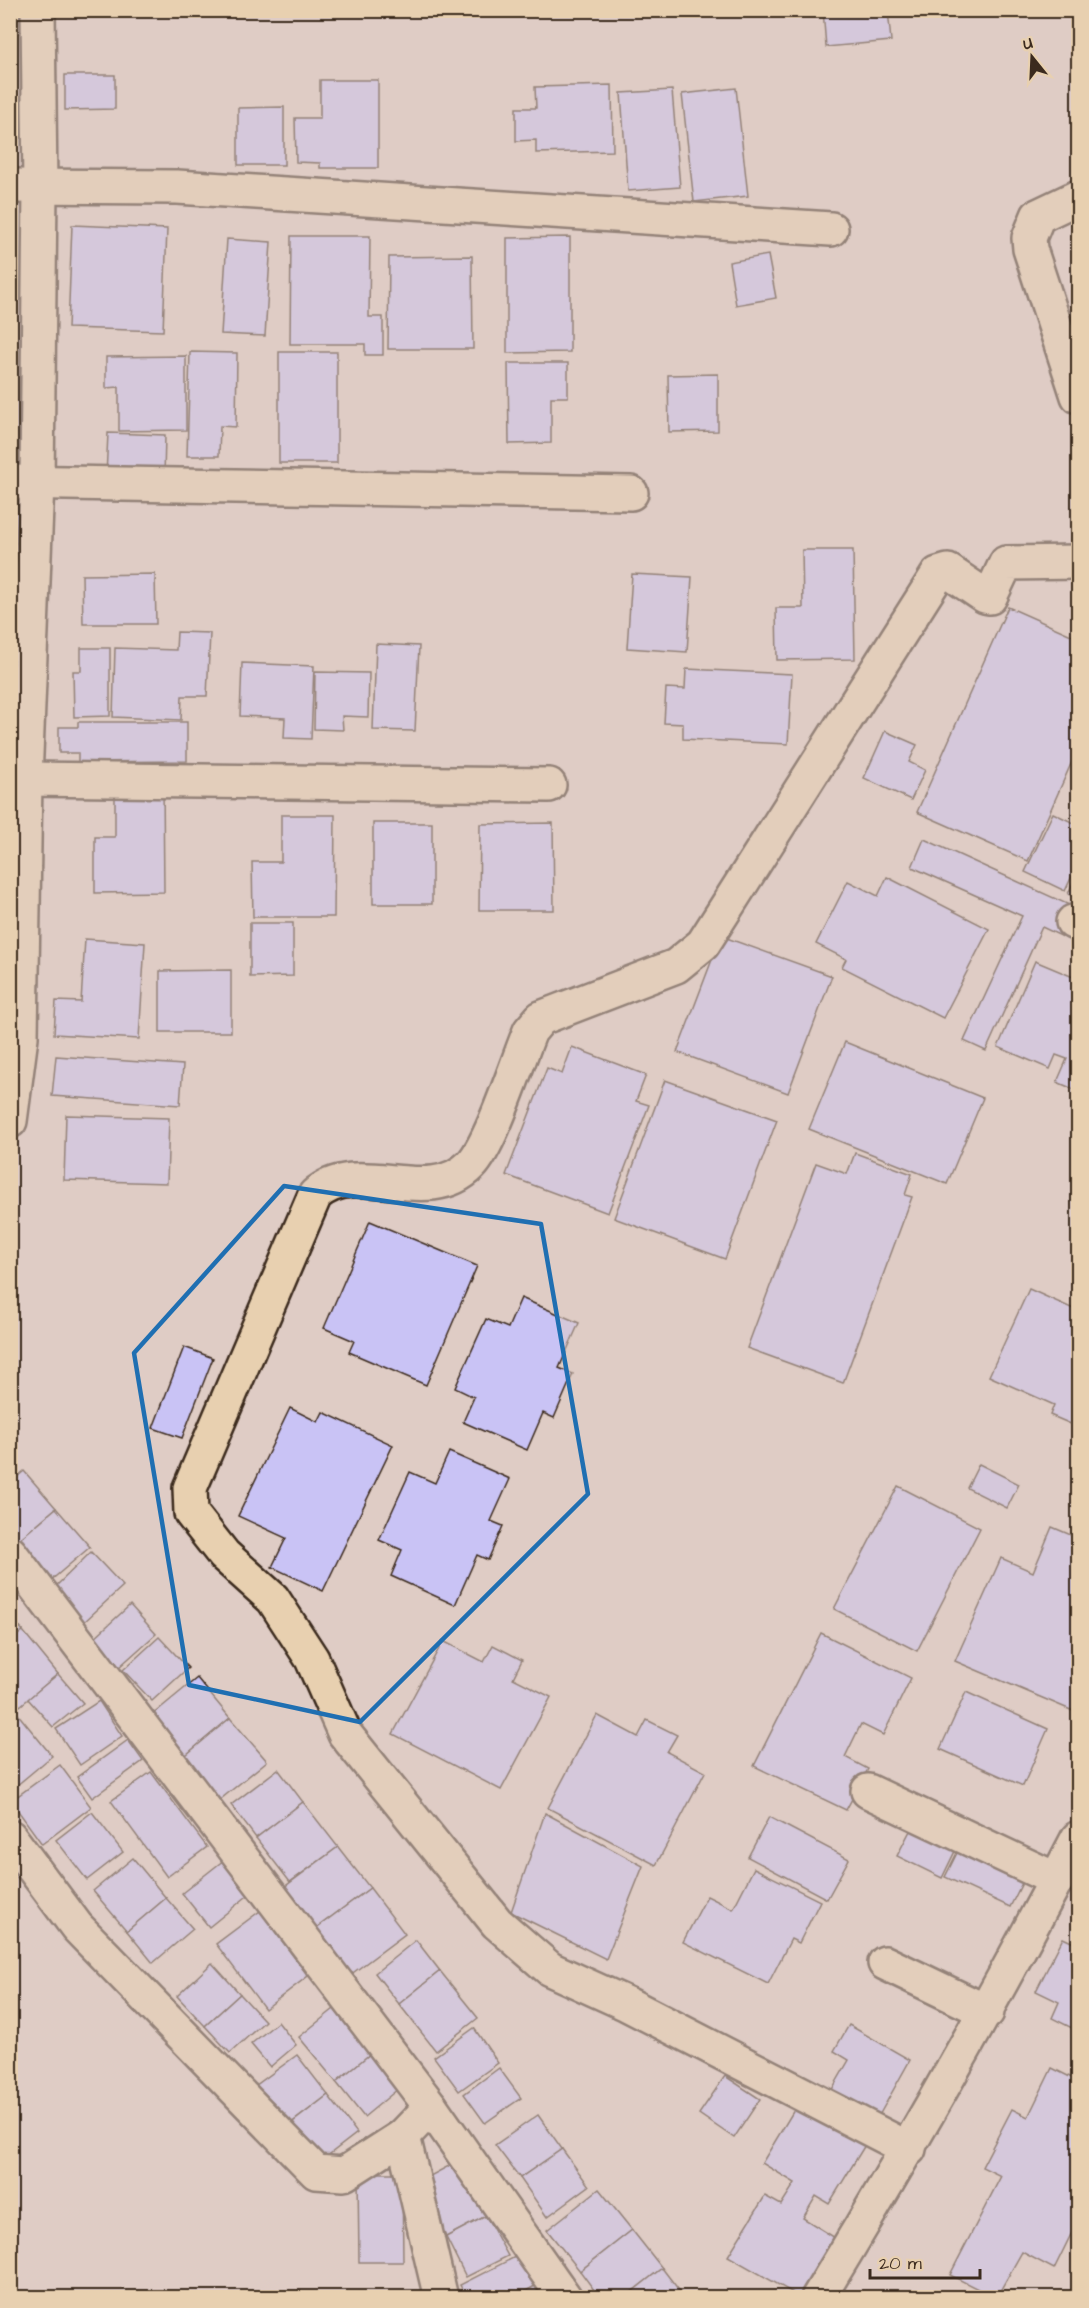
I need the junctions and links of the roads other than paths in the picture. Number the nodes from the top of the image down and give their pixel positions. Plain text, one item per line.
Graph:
1 (38, 10) edge
2 (25, 187) edge
3 (1078, 197) edge
4 (831, 229) dead end
5 (1078, 396) edge
6 (24, 483) edge
7 (631, 493) dead end
8 (1078, 562) edge
9 (19, 715) edge
10 (25, 779) junction
11 (549, 785) dead end
12 (16, 1037) edge
13 (10, 1121) edge
14 (10, 1554) edge
15 (868, 1791) dead end
16 (10, 1837) edge
17 (1078, 1838) edge
18 (1057, 1880) junction
19 (885, 1963) dead end
20 (987, 2012) junction
21 (430, 2107) junction
22 (403, 2136) junction
23 (909, 2149) junction
24 (441, 2298) edge
25 (566, 2298) edge
26 (818, 2298) edge

1 - 2 street
2 - 4 street
2 - 6 street
3 - 5 street
6 - 7 street
6 - 9 street
8 - 23 street
9 - 10 street
10 - 11 street
10 - 12 street
12 - 13 street
14 - 21 street
15 - 18 street
16 - 22 street
17 - 18 street
18 - 20 street
19 - 20 street
20 - 23 street
21 - 22 street
21 - 25 street
22 - 24 street
23 - 26 street

